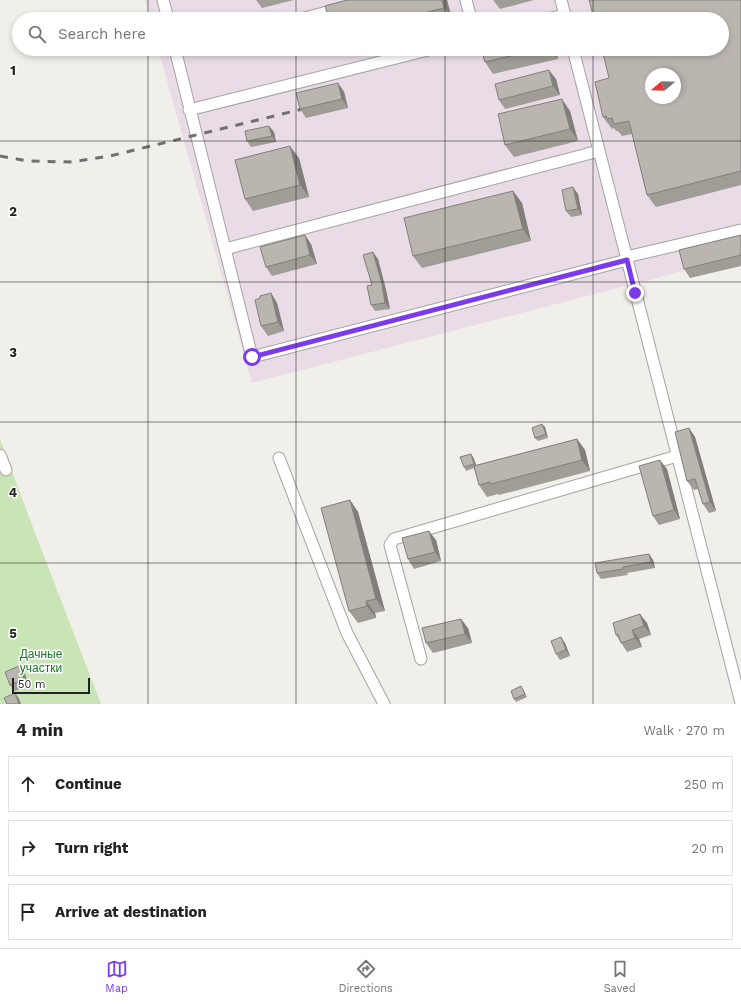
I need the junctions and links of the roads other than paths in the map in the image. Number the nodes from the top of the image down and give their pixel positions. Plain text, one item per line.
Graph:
1 (163, 0) edge
2 (466, 0) edge
3 (561, 0) edge
4 (351, 6) edge
5 (166, 12) edge
6 (328, 12) edge
7 (469, 12) edge
8 (564, 12) edge
9 (177, 56) edge
10 (404, 56) edge
11 (575, 56) edge
12 (189, 110) junction
13 (599, 151) junction
14 (741, 230) edge
15 (224, 249) junction
16 (626, 258) junction
17 (0, 455) edge
18 (677, 456) junction
19 (279, 458) dead end
20 (6, 470) dead end
21 (421, 659) dead end
22 (741, 703) edge
23 (384, 704) edge

1 - 5 lane
2 - 7 lane
3 - 8 lane
4 - 6 lane
9 - 12 lane
10 - 12 lane
11 - 13 lane
12 - 15 lane
13 - 15 lane
13 - 16 lane
14 - 16 lane
15 - 16 lane
16 - 18 lane
17 - 20 lane
18 - 21 lane
18 - 22 lane
19 - 23 lane

